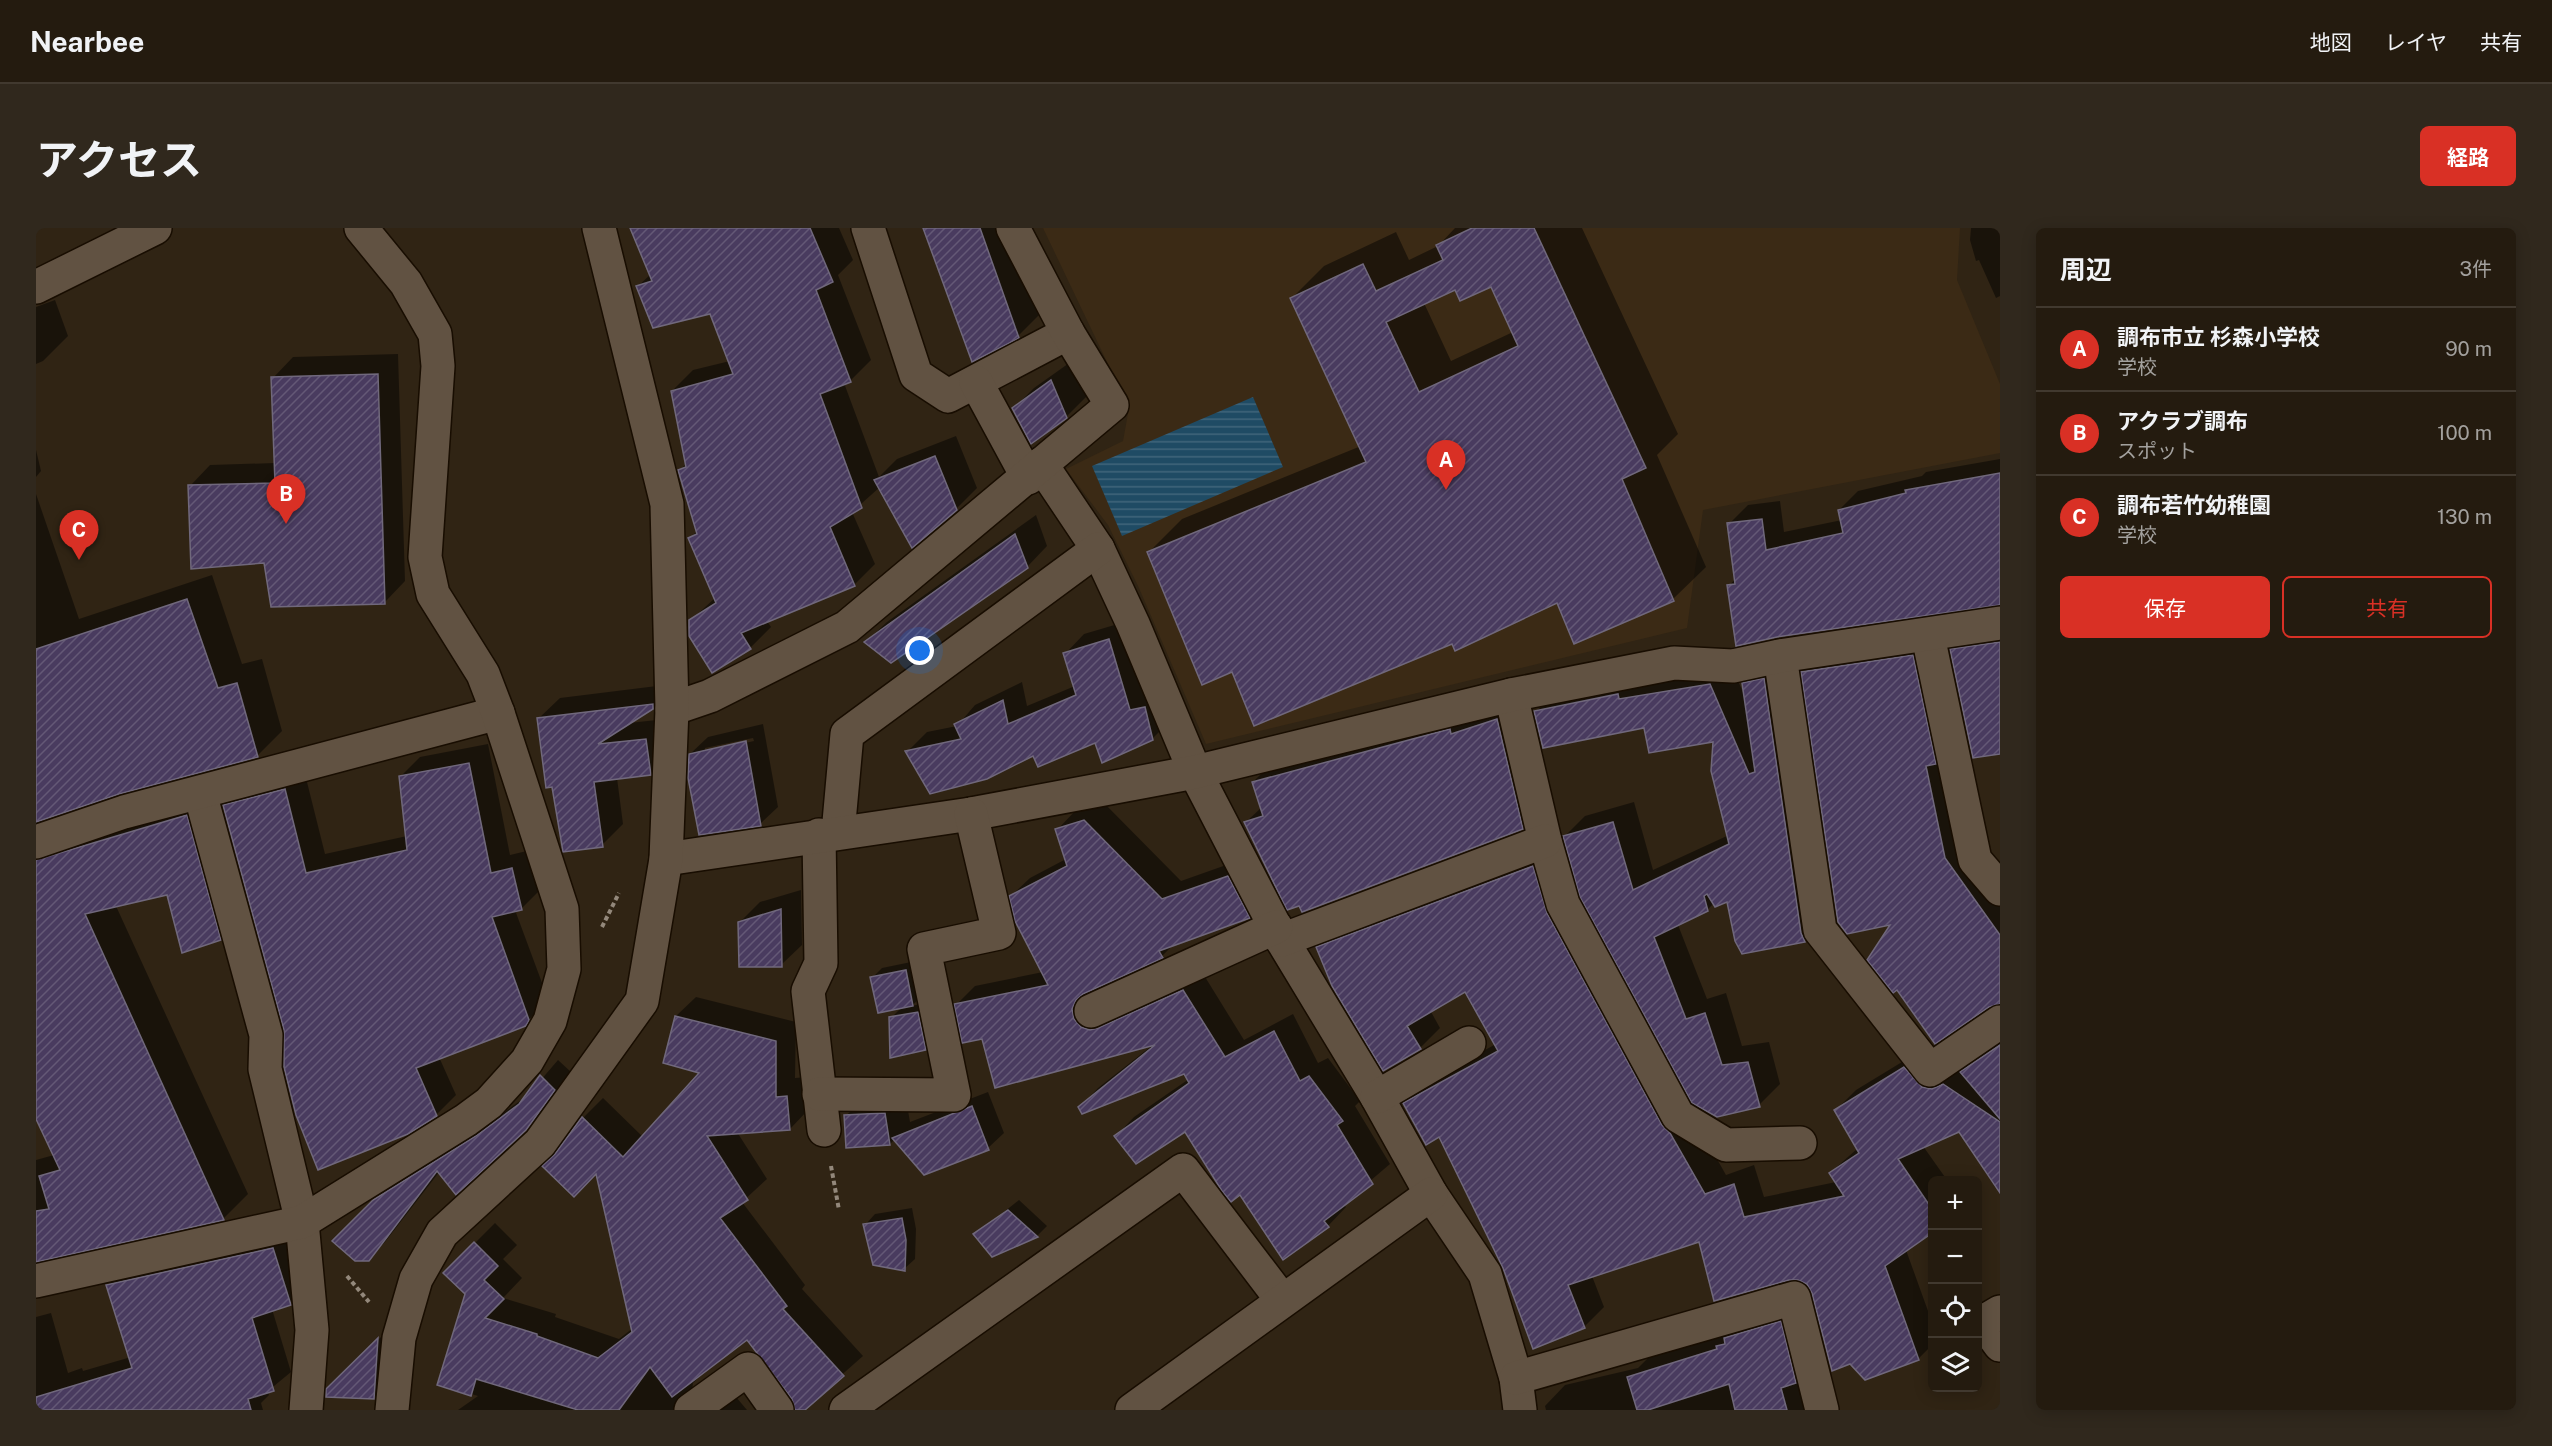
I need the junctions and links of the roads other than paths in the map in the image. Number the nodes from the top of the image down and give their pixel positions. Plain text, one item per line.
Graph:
1 (155, 228) edge
2 (362, 228) edge
3 (599, 228) edge
4 (868, 228) edge
5 (1013, 228) edge
6 (36, 287) edge
7 (1068, 333) junction
8 (976, 382) junction
9 (1035, 471) junction
10 (1098, 549) junction
11 (2000, 623) edge
12 (1928, 636) junction
13 (1780, 656) junction
14 (1511, 695) junction
15 (672, 709) junction
16 (498, 713) junction
17 (1195, 772) junction
18 (200, 793) junction
19 (970, 814) junction
20 (828, 834) junction
21 (1545, 841) junction
22 (36, 842) edge
23 (666, 859) junction
24 (2000, 889) edge
25 (1279, 934) junction
26 (1091, 1011) dead end
27 (2000, 1022) edge
28 (1469, 1043) dead end
29 (819, 1094) junction
30 (1377, 1097) junction
31 (824, 1130) dead end
32 (1800, 1143) dead end
33 (1431, 1194) junction
34 (302, 1222) junction
35 (36, 1281) edge
36 (1282, 1300) junction
37 (2000, 1312) edge
38 (2000, 1345) edge
39 (1516, 1378) junction
40 (306, 1410) edge
41 (392, 1410) edge
42 (691, 1410) edge
43 (777, 1410) edge
44 (846, 1410) edge
45 (1132, 1410) edge
46 (1520, 1410) edge
47 (1822, 1410) edge

1 - 6 street
2 - 16 street
3 - 15 street
4 - 8 street
5 - 7 street
7 - 8 street
7 - 9 street
8 - 9 street
9 - 10 street
9 - 15 street
10 - 17 street
10 - 20 street
11 - 12 street
12 - 13 street
12 - 24 street
13 - 14 street
13 - 27 street
14 - 17 street
14 - 21 street
15 - 23 street
16 - 18 street
16 - 34 street
17 - 19 street
17 - 25 street
18 - 22 street
18 - 34 street
19 - 20 street
19 - 29 street
20 - 23 street
20 - 29 street
21 - 25 street
21 - 32 street
23 - 41 street
25 - 26 street
25 - 30 street
28 - 30 street
29 - 31 street
30 - 33 street
33 - 36 street
33 - 39 street
34 - 35 street
34 - 40 street
36 - 44 street
36 - 45 street
37 - 38 street
39 - 46 street
39 - 47 street
42 - 43 street

